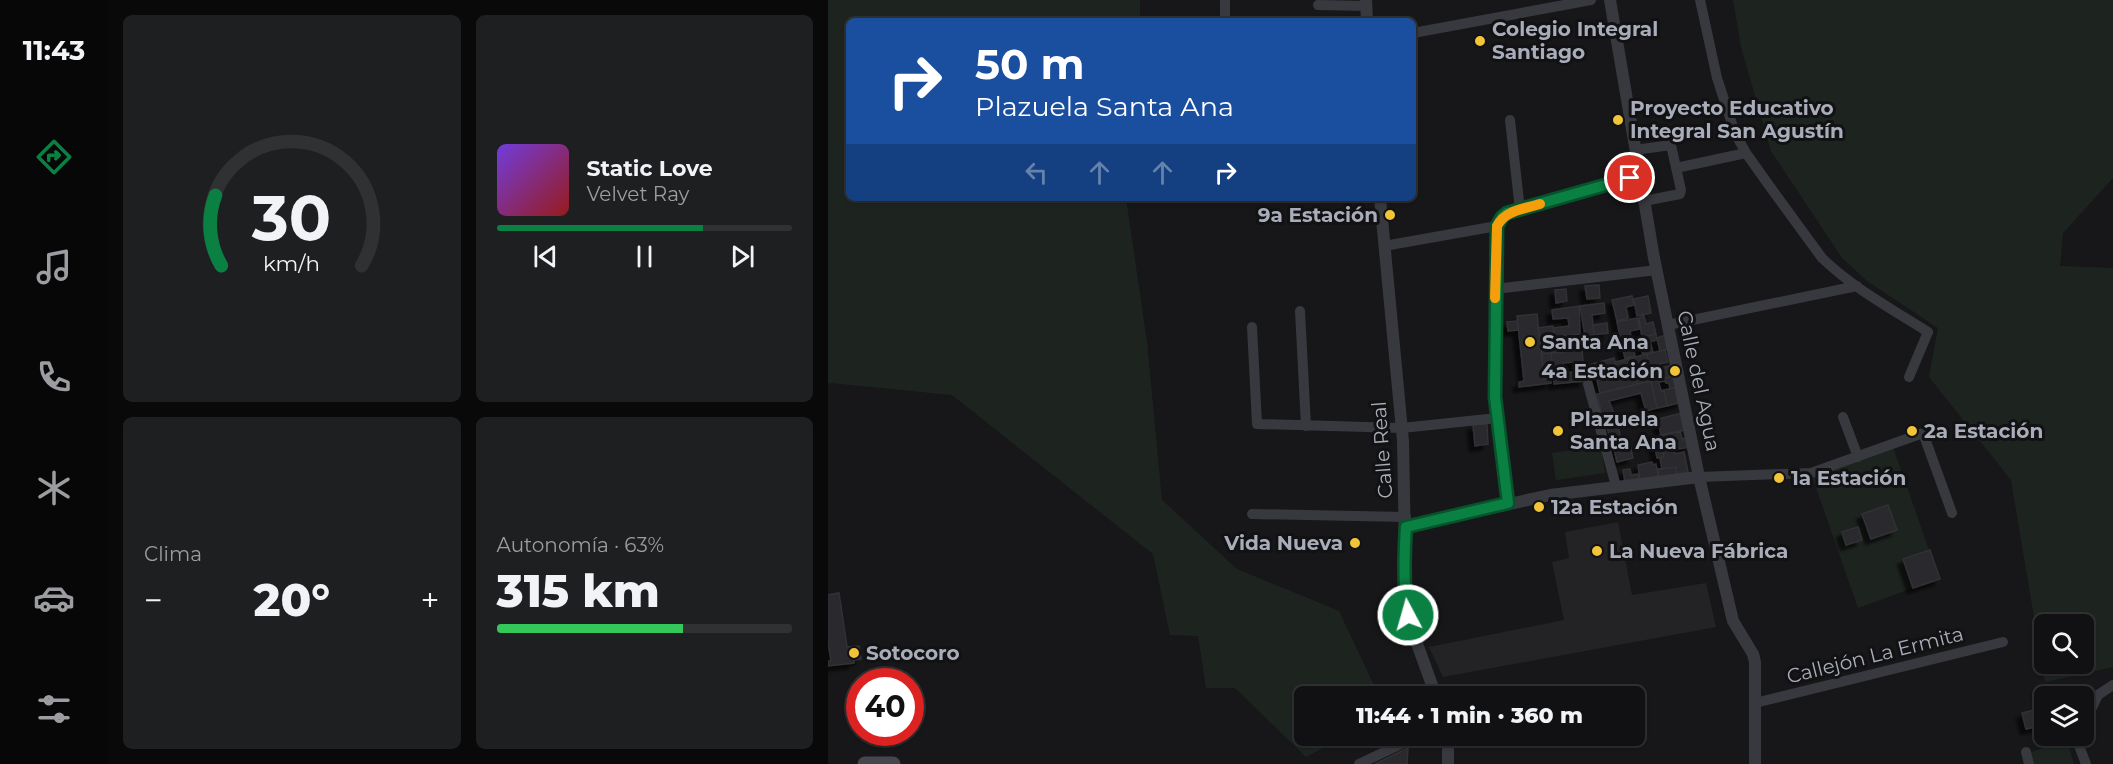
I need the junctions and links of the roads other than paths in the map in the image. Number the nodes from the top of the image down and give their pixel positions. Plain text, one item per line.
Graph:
1 (1225, 0) edge
2 (1591, 0) edge
3 (1610, 0) edge
4 (1700, 0) edge
5 (1366, 3) edge
6 (1318, 6) dead end
7 (1224, 18) dead end
8 (1367, 18) edge
9 (1416, 32) edge
10 (1510, 120) dead end
11 (1635, 150) junction
12 (1746, 153) junction
13 (1676, 168) junction
14 (1640, 176) junction
15 (1380, 201) edge
16 (1644, 201) junction
17 (1520, 210) junction
18 (1497, 226) junction
19 (1384, 246) junction
20 (1657, 270) junction
21 (1857, 286) junction
22 (1495, 289) junction
23 (1300, 310) dead end
24 (1668, 325) junction
25 (1252, 327) dead end
26 (1909, 377) dead end
27 (1588, 384) dead end
28 (1843, 417) dead end
29 (1497, 418) junction
30 (1306, 426) junction
31 (1402, 428) junction
32 (1858, 457) junction
33 (1699, 477) junction
34 (1616, 486) junction
35 (1508, 503) junction
36 (1952, 513) dead end
37 (1252, 514) dead end
38 (1406, 522) junction
39 (2003, 642) dead end
40 (2113, 685) edge
41 (1432, 686) edge
42 (1755, 703) junction
43 (2094, 703) edge
44 (1397, 746) edge
45 (1448, 746) edge
46 (2079, 746) edge
47 (2026, 752) dead end
48 (865, 764) edge
49 (893, 764) edge
50 (1359, 764) edge
51 (1448, 764) edge
52 (1755, 764) edge
53 (2029, 764) edge
54 (2086, 764) edge

1 - 7 street
2 - 9 street
3 - 11 street, Calle del Agua
4 - 12 street
5 - 6 street
5 - 8 street
10 - 17 street
11 - 13 street
11 - 14 street, Calle del Agua
12 - 13 street
12 - 21 street
13 - 16 street
14 - 16 street, Calle del Agua
14 - 17 street
15 - 19 street, Calle Real
16 - 20 street, Calle del Agua
17 - 18 street
18 - 19 street
18 - 22 street
19 - 31 street, Calle Real
20 - 22 street
20 - 24 street, Calle del Agua
21 - 24 street
21 - 26 street
22 - 29 street
23 - 30 street
24 - 33 street, Calle del Agua
25 - 30 street
27 - 34 street
28 - 32 street
29 - 31 street
29 - 35 street
30 - 31 street
31 - 38 street, Calle Real
32 - 33 street
32 - 36 street
33 - 34 street
33 - 42 street, Calle del Agua
34 - 35 street
35 - 38 street
37 - 38 street
38 - 41 street, Calle Real
39 - 42 street, Callejón La Ermita
40 - 43 street
42 - 52 street, Calle del Agua
44 - 50 street
45 - 51 street
46 - 54 street
47 - 53 street
48 - 49 main road

